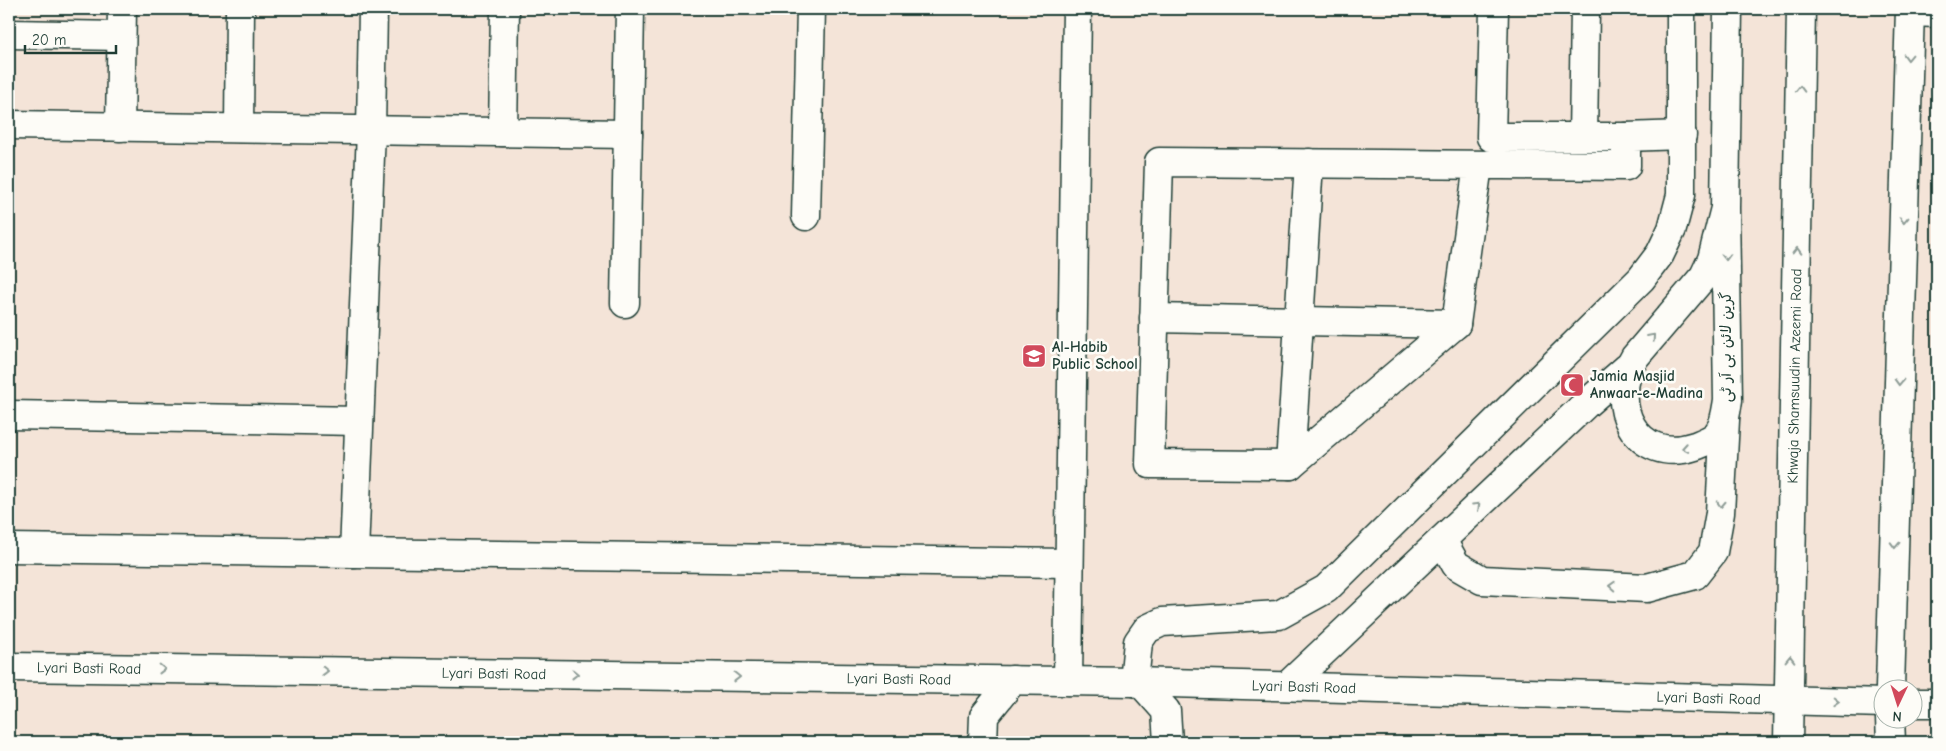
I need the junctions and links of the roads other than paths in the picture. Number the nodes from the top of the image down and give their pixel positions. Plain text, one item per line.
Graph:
1 (122, 9) edge
2 (240, 9) edge
3 (373, 9) edge
4 (505, 9) edge
5 (630, 9) edge
6 (811, 9) edge
7 (1077, 9) edge
8 (1494, 9) edge
9 (1585, 9) edge
10 (1681, 9) edge
11 (1728, 9) edge
12 (1801, 9) edge
13 (1910, 10) edge
14 (1937, 13) edge
15 (9, 34) edge
16 (121, 36) junction
17 (9, 125) edge
18 (120, 127) junction
19 (239, 128) junction
20 (371, 130) junction
21 (503, 132) junction
22 (628, 134) junction
23 (1682, 135) junction
24 (1583, 138) junction
25 (1626, 138) junction
26 (1309, 163) junction
27 (1478, 165) junction
28 (1726, 208) junction
29 (806, 216) dead end
30 (625, 303) dead end
31 (1154, 318) junction
32 (1299, 322) junction
33 (1456, 324) junction
34 (1627, 368) junction
35 (9, 415) edge
36 (1725, 420) junction
37 (359, 421) junction
38 (1290, 465) junction
39 (1442, 540) junction
40 (9, 548) edge
41 (354, 553) junction
42 (1069, 563) junction
43 (9, 667) edge
44 (1890, 678) edge
45 (1013, 680) junction
46 (1068, 681) junction
47 (1137, 682) junction
48 (1287, 686) junction
49 (1789, 699) junction
50 (1874, 703) edge
51 (1924, 703) edge
52 (1937, 704) edge
53 (1890, 728) edge
54 (983, 742) edge
55 (1168, 742) edge
56 (1788, 742) edge
57 (1891, 742) edge

1 - 16 street
2 - 19 street
3 - 20 street
4 - 21 street
5 - 22 street
6 - 29 street
7 - 42 street
8 - 24 street
9 - 24 street
10 - 23 street
11 - 28 street, گرین لائن بی آر ٹی
49 -> 12 street, Khwaja Shamsuudin Azeemi Road
13 - 14 street
13 -> 44 street
15 - 16 street
16 - 18 street
17 - 18 street
18 - 19 street
19 - 20 street
20 - 21 street
20 - 37 street
21 - 22 street
22 - 30 street
23 - 25 street
23 - 47 street
24 - 25 street
25 - 27 street
26 - 27 street
26 - 31 street
26 - 32 street
27 - 33 street
34 -> 28 street, گرین لائن بی آر ٹی
28 -> 36 street, گرین لائن بی آر ٹی
31 - 32 street
31 - 38 street
32 - 33 street
32 - 38 street
33 - 38 street
36 -> 34 street, گرین لائن بی آر ٹی
39 -> 34 street
35 - 37 street
36 -> 39 street
37 - 41 street
39 - 48 street
40 - 41 street
41 - 42 street
42 - 46 street
43 -> 45 street, Lyari Basti Road
45 - 46 street, Lyari Basti Road
45 - 54 street
46 - 47 street, Lyari Basti Road
47 - 48 street, Lyari Basti Road
47 - 55 street
48 - 49 street, Lyari Basti Road
49 -> 50 street, Lyari Basti Road
49 - 56 street, Khwaja Shamsuudin Azeemi Road
51 - 52 street
53 - 57 street

